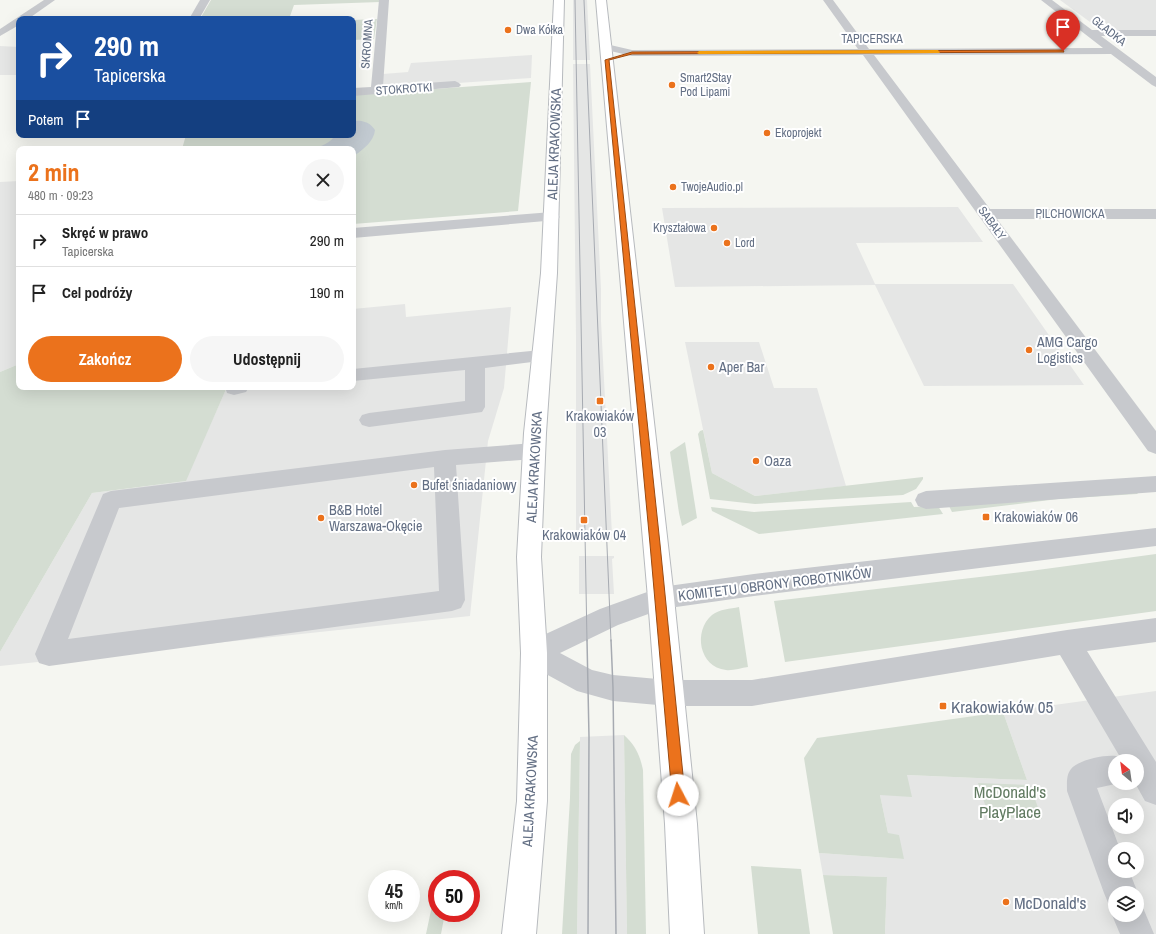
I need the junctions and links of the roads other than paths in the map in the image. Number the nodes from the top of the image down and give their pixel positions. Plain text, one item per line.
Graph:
1 (50, 0) edge
2 (205, 0) edge
3 (384, 0) edge
4 (559, 0) edge
5 (601, 0) edge
6 (828, 0) edge
7 (1046, 0) edge
8 (26, 16) edge
9 (196, 16) edge
10 (16, 23) edge
11 (0, 33) edge
12 (1091, 33) junction
13 (1156, 33) edge
14 (1113, 51) junction
15 (866, 52) junction
16 (606, 53) junction
17 (1156, 83) edge
18 (455, 85) dead end
19 (377, 91) junction
20 (356, 92) edge
21 (985, 214) junction
22 (1156, 214) edge
23 (552, 217) junction
24 (356, 233) edge
25 (541, 356) junction
26 (475, 362) junction
27 (356, 375) edge
28 (369, 420) dead end
29 (1156, 446) edge
30 (534, 451) junction
31 (445, 458) junction
32 (1156, 484) edge
33 (926, 500) dead end
34 (1156, 536) edge
35 (661, 598) junction
36 (1156, 630) edge
37 (1067, 642) junction
38 (534, 653) junction
39 (669, 693) junction
40 (1127, 754) edge
41 (1108, 775) edge
42 (1118, 886) edge
43 (1133, 922) edge
44 (519, 934) edge
45 (687, 934) edge
46 (1137, 934) edge

1 - 8 street
2 - 9 street
3 - 19 street, SKROMNA
4 - 23 main road, ALEJA KRAKOWSKA
5 - 16 main road
6 - 15 street, SABAŁY
7 - 12 street, GŁADKA
10 - 11 street
12 - 13 street
12 - 14 street, GŁADKA
14 - 15 street, TAPICERSKA
14 - 17 street, GŁADKA
15 - 16 street, TAPICERSKA
15 - 21 street, SABAŁY
16 - 35 main road
18 - 19 street, STOKROTKI
19 - 20 street, STOKROTKI
21 - 22 street, PILCHOWICKA
21 - 29 street, SABAŁY
23 - 24 street
23 - 25 main road, ALEJA KRAKOWSKA
25 - 26 street
25 - 30 main road, ALEJA KRAKOWSKA
26 - 27 street
26 - 28 street
30 - 31 street
30 - 38 main road, ALEJA KRAKOWSKA
31 - 31 street
32 - 33 street
34 - 35 street, KOMITETU OBRONY ROBOTNIKÓW
35 - 38 street, KOMITETU OBRONY ROBOTNIKÓW
35 - 39 main road
36 - 37 street
37 - 39 street
37 - 40 street
38 - 39 street
38 - 44 main road, ALEJA KRAKOWSKA
39 - 45 main road
41 - 42 street
43 - 46 street

